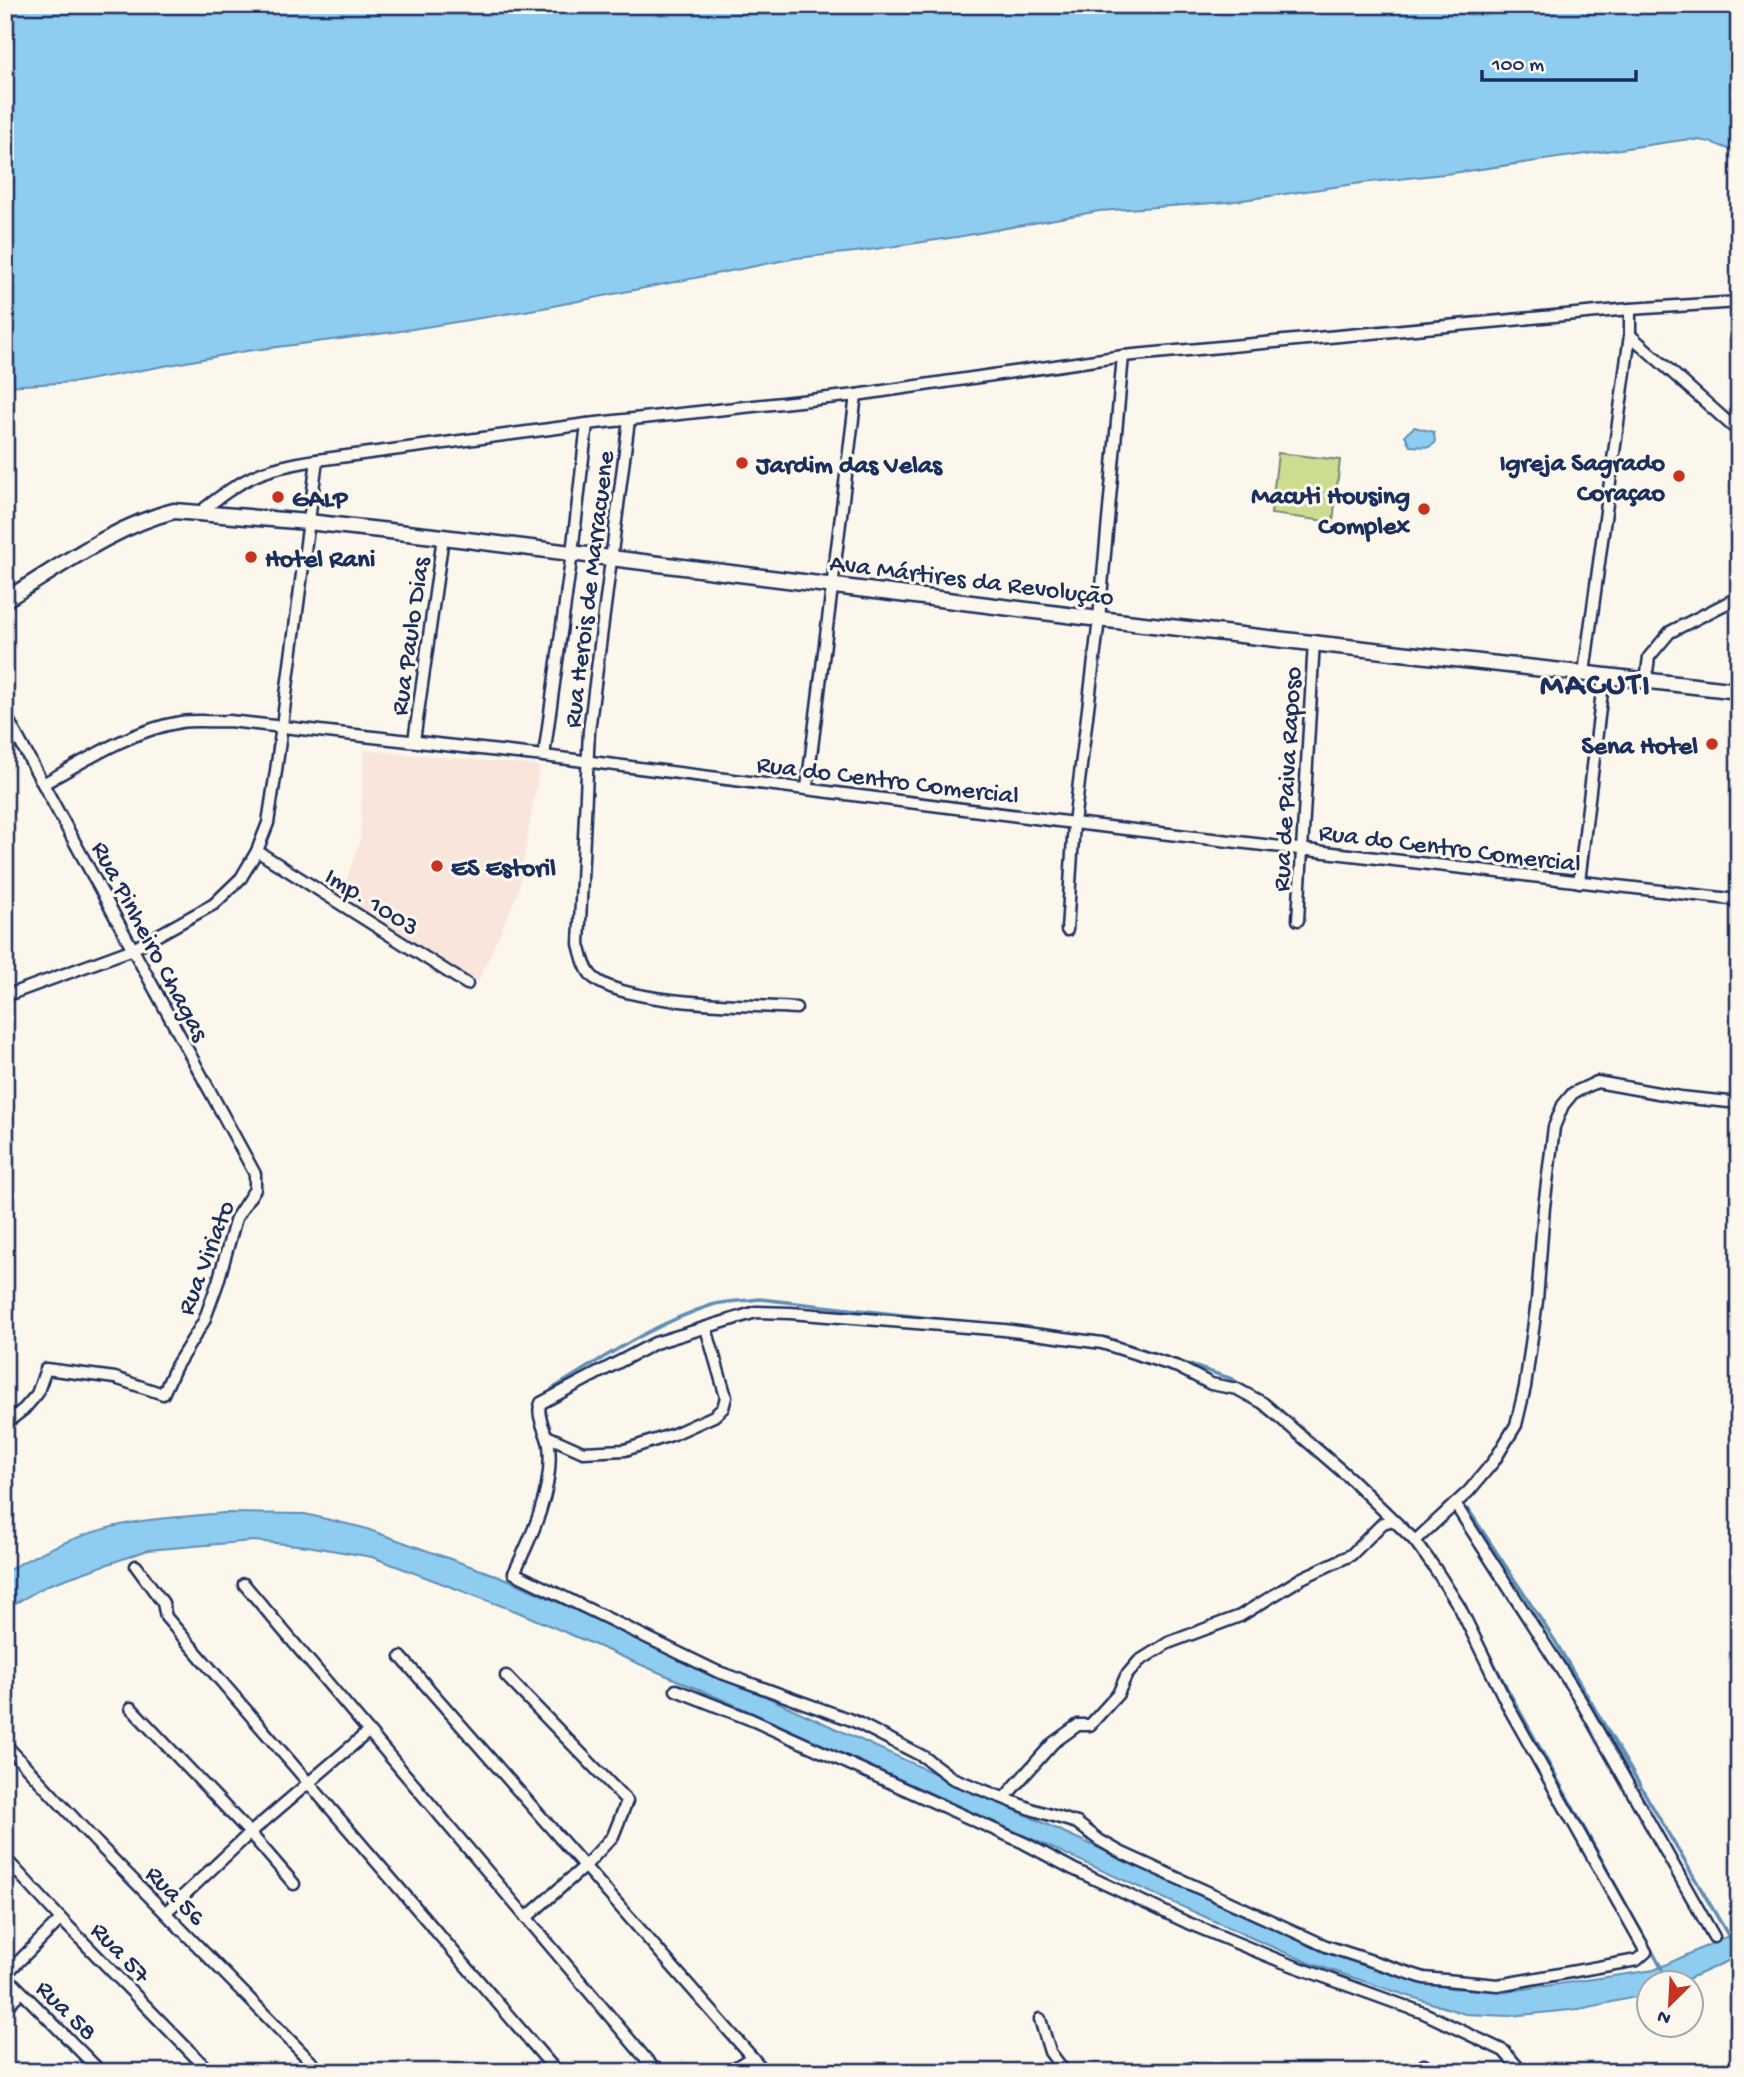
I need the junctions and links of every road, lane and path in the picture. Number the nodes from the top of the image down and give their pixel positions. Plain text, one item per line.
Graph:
1 (1739, 302) edge
2 (1630, 309) junction
3 (1630, 335) junction
4 (1123, 356) junction
5 (856, 395) junction
6 (629, 420) junction
7 (587, 424) junction
8 (1739, 432) edge
9 (317, 460) junction
10 (199, 513) junction
11 (308, 522) junction
12 (443, 537) junction
13 (572, 553) junction
14 (611, 558) junction
15 (833, 585) junction
16 (1739, 597) edge
17 (5, 600) edge
18 (1099, 619) junction
19 (1314, 641) junction
20 (1584, 673) junction
21 (1604, 675) junction
22 (1646, 680) junction
23 (1739, 691) edge
24 (5, 714) edge
25 (283, 726) junction
26 (414, 741) junction
27 (544, 756) junction
28 (589, 763) junction
29 (43, 783) junction
30 (807, 788) junction
31 (1074, 823) junction
32 (1302, 850) junction
33 (257, 851) junction
34 (1579, 882) junction
35 (1739, 900) edge
36 (1298, 920) dead end
37 (1067, 930) dead end
38 (133, 949) junction
39 (467, 984) dead end
40 (5, 996) edge
41 (796, 1008) dead end
42 (1739, 1103) edge
43 (255, 1189) joint
44 (706, 1328) junction
45 (5, 1424) edge
46 (547, 1436) junction
47 (1455, 1504) junction
48 (1393, 1520) junction
49 (1415, 1541) junction
50 (136, 1566) dead end
51 (244, 1584) dead end
52 (401, 1657) dead end
53 (506, 1676) dead end
54 (676, 1690) dead end
55 (131, 1708) dead end
56 (368, 1732) junction
57 (5, 1744) edge
58 (310, 1782) junction
59 (1005, 1797) junction
60 (250, 1833) junction
61 (5, 1858) edge
62 (585, 1866) junction
63 (294, 1884) dead end
64 (166, 1912) junction
65 (526, 1918) junction
66 (61, 1919) junction
67 (1714, 1937) dead end
68 (5, 1975) edge
69 (21, 1992) junction
70 (5, 2008) edge
71 (1040, 2019) dead end
72 (752, 2057) junction
73 (101, 2072) edge
74 (211, 2072) edge
75 (321, 2072) edge
76 (557, 2072) edge
77 (657, 2072) edge
78 (728, 2072) edge
79 (765, 2072) edge
80 (1065, 2072) edge
81 (1189, 2072) edge
82 (1199, 2072) edge
83 (1522, 2072) edge

1 - 2 street
2 - 3 street
2 - 4 street
3 - 8 street
3 - 20 street
4 - 5 street
4 - 18 street
5 - 6 street
5 - 15 street
6 - 7 street
6 - 14 street, Rua Herois de Marracuene
7 - 9 street
7 - 13 street, Rua Herois de Marracuene
9 - 10 street
9 - 11 street
10 - 11 street, Ava Mártires da Revolução
10 - 17 street, Ava Mártires da Revolução
11 - 12 street, Ava Mártires da Revolução
11 - 25 street
12 - 13 street, Ava Mártires da Revolução
12 - 26 street, Rua Paulo Dias
13 - 14 street, Ava Mártires da Revolução
13 - 27 street, Rua Herois de Marracuene
14 - 15 street, Ava Mártires da Revolução
14 - 28 street, Rua Herois de Marracuene
15 - 18 street, Ava Mártires da Revolução
15 - 30 street
16 - 22 street
18 - 19 street, Ava Mártires da Revolução
18 - 31 street
19 - 20 street, Ava Mártires da Revolução
19 - 32 street, Rua de Paiva Raposo
20 - 21 street, Ava Mártires da Revolução
21 - 22 street, Ava Mártires da Revolução
21 - 34 street
22 - 23 street, Ava Mártires da Revolução
24 - 29 street, Rua Pinheiro Chagas
25 - 26 street, Rua do Centro Comercial
25 - 29 street, Rua do Centro Comercial
25 - 33 street
26 - 27 street, Rua do Centro Comercial
27 - 28 street, Rua do Centro Comercial
28 - 30 street, Rua do Centro Comercial
28 - 41 street, Rua Herois de Marracuene
29 - 38 street, Rua Pinheiro Chagas
30 - 31 street, Rua do Centro Comercial
31 - 32 street, Rua do Centro Comercial
31 - 37 street
32 - 34 street, Rua do Centro Comercial
32 - 36 street, Rua de Paiva Raposo
33 - 38 street
33 - 39 street, Imp. 1003
34 - 35 street, Rua do Centro Comercial
38 - 40 street
38 - 43 street, Rua Pinheiro Chagas
42 - 47 street
43 - 45 street, Rua Viriato
44 - 46 street
44 - 46 street
44 - 48 street
46 - 59 street
47 - 49 street
47 - 67 street
48 - 49 street
48 - 59 street
49 - 59 street
50 - 58 street
51 - 56 street
52 - 62 street
53 - 62 street
54 - 83 street
55 - 60 street
56 - 58 street
56 - 65 street
57 - 64 street, Rua 56
58 - 60 street
58 - 76 street
60 - 63 street
60 - 64 street
61 - 66 street, Rua 57
62 - 65 street
62 - 72 street
64 - 75 street, Rua 56
65 - 77 street
66 - 68 street
66 - 74 street, Rua 57
68 - 69 street, Rua 58
69 - 70 street
69 - 73 street, Rua 58
71 - 80 street
72 - 78 street
72 - 79 street
81 - 82 street

